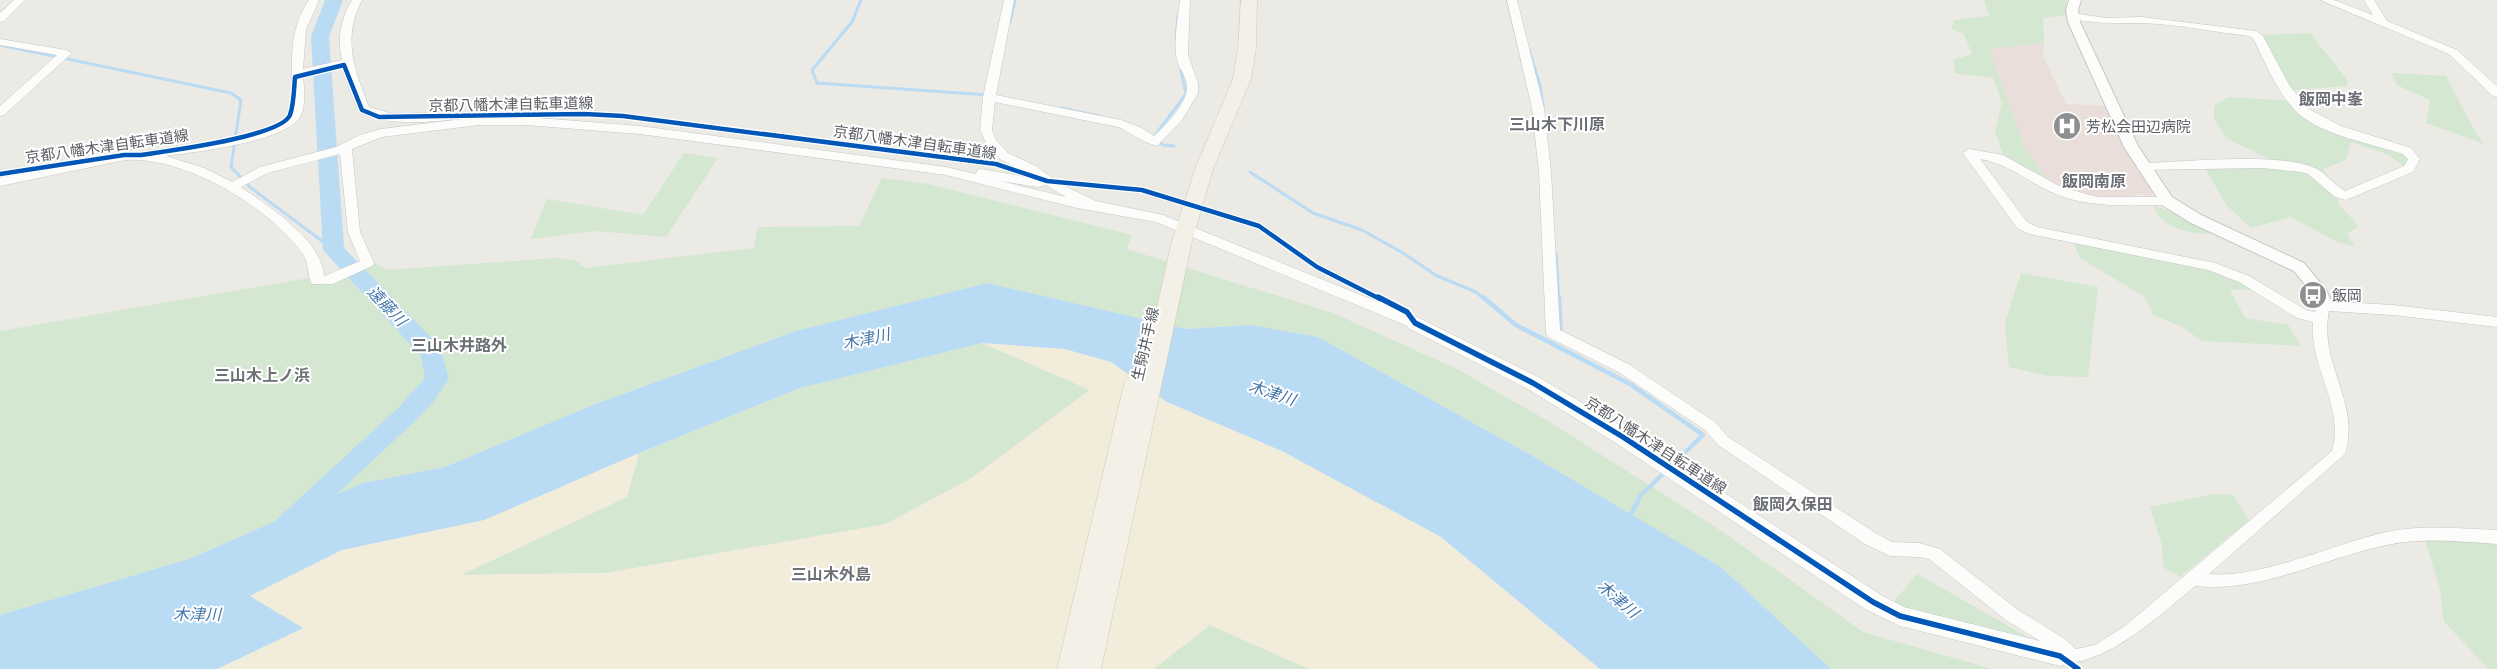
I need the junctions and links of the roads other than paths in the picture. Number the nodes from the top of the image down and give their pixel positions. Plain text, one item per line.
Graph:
1 (20, 0) edge
2 (314, 0) edge
3 (357, 0) edge
4 (1009, 0) edge
5 (1185, 0) edge
6 (1249, 0) edge
7 (1512, 0) edge
8 (2075, 0) edge
9 (2325, 0) edge
10 (2369, 0) edge
11 (2073, 16) junction
12 (0, 19) edge
13 (2382, 22) junction
14 (0, 42) edge
15 (343, 63) junction
16 (302, 73) junction
17 (2497, 92) edge
18 (989, 97) junction
19 (0, 112) edge
20 (479, 121) junction
21 (346, 148) junction
22 (141, 155) junction
23 (2143, 167) junction
24 (946, 171) junction
25 (1047, 181) junction
26 (0, 182) edge
27 (230, 188) junction
28 (2167, 201) junction
29 (1093, 205) junction
30 (1177, 233) junction
31 (2320, 312) junction
32 (2497, 322) edge
33 (1415, 323) joint
34 (2497, 537) edge
35 (2191, 579) junction
36 (2067, 657) junction
37 (1070, 669) edge
38 (1088, 669) edge

1 - 12 street
2 - 16 street
3 - 15 street
4 - 18 street
5 - 18 street
6 - 30 main road, 生駒井手線
7 - 36 street
8 - 11 street
9 - 13 street
10 - 13 street
11 - 23 street
11 - 23 street
13 - 17 street
14 - 19 street
15 - 16 street
15 - 20 street
16 - 22 street
18 - 25 street
20 - 21 street
20 - 24 street
21 - 27 street
21 - 27 street
22 - 26 street
22 - 27 street
23 - 28 street
24 - 25 street
24 - 29 street
25 - 29 street
28 - 31 street
28 - 31 street
29 - 30 street
30 - 33 street
30 - 37 main road, 生駒井手線
30 - 38 main road, 生駒井手線
31 - 32 street
31 - 35 street
33 - 36 main road, 京都八幡木津自転車道線
34 - 35 street
35 - 36 street

